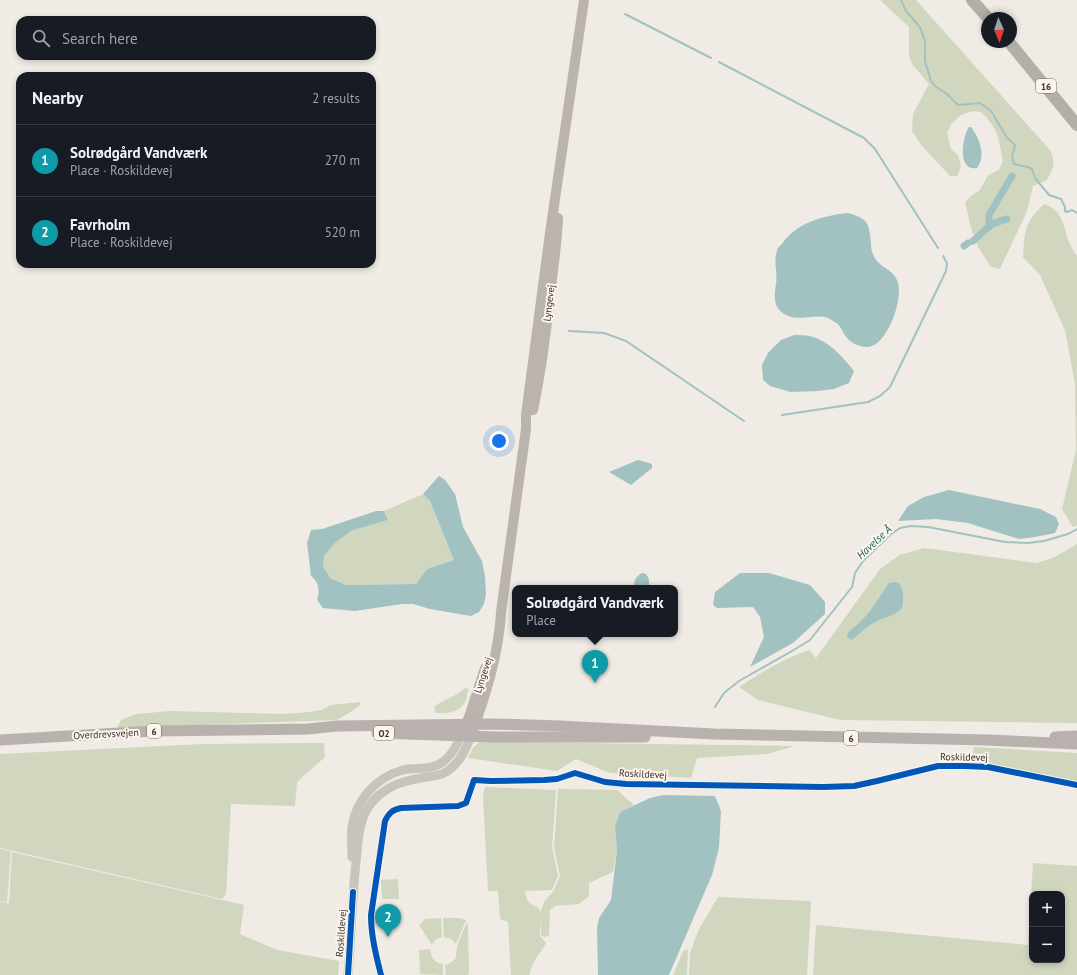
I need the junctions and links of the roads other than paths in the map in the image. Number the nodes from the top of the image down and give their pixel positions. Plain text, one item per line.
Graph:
1 (584, 0) edge
2 (972, 0) edge
3 (983, 12) edge
4 (1014, 48) edge
5 (1077, 125) edge
6 (308, 729) junction
7 (468, 730) junction
8 (714, 734) junction
9 (1077, 736) edge
10 (0, 740) edge
11 (987, 740) junction
12 (1077, 744) edge
13 (1077, 785) edge
14 (348, 975) edge
15 (381, 975) edge

1 - 7 main road, Lyngevej
2 - 3 highway
4 - 5 highway, 16
6 - 7 main road, Overdrevsvejen / O2
6 - 7 main road, Overdrevsvejen / 6
6 - 10 main road, Overdrevsvejen / 6
7 - 8 main road, Roskildevej / 6
7 - 8 main road, Roskildevej
7 - 14 street, Roskildevej
8 - 11 main road, Roskildevej / 6
9 - 11 main road, Roskildevej / 6
11 - 12 main road, Roskildevej / 6
13 - 15 street, Roskildevej

